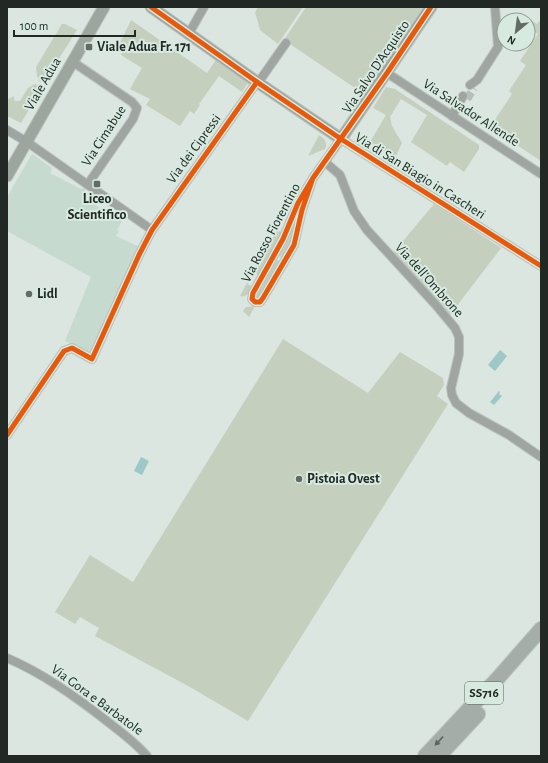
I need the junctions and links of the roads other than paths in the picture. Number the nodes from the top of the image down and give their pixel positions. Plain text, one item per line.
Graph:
1 (104, 7) edge
2 (151, 7) edge
3 (204, 7) edge
4 (432, 7) edge
5 (495, 7) edge
6 (188, 35) junction
7 (286, 43) dead end
8 (72, 62) junction
9 (387, 73) junction
10 (257, 83) junction
11 (473, 85) tunnel mouth
12 (465, 97) tunnel mouth
13 (454, 113) junction
14 (7, 130) edge
15 (341, 140) junction
16 (27, 142) junction
17 (325, 162) junction
18 (541, 174) edge
19 (7, 176) edge
20 (313, 178) junction
21 (88, 184) junction
22 (152, 230) junction
23 (274, 255) junction
24 (285, 261) junction
25 (541, 266) edge
26 (7, 435) edge
27 (541, 457) edge
28 (541, 629) edge
29 (541, 642) edge
30 (7, 658) edge
31 (147, 756) edge
32 (425, 756) edge
33 (439, 756) edge

1 - 8 street, Viale Adua
2 - 6 street, Via di San Biagio in Cascheri
3 - 6 street
4 - 9 street, Via Salvo D'Acquisto
5 - 11 street
6 - 10 street, Via di San Biagio in Cascheri
7 - 10 street, Via dei Cipressi
8 - 16 street, Viale Adua
8 - 21 street, Via Cimabue
9 - 13 street, Via Salvador Allende
9 - 15 street, Via Salvo D'Acquisto
10 - 15 street, Via di San Biagio in Cascheri
10 - 22 street, Via dei Cipressi
12 - 13 street
13 - 18 street, Via Salvador Allende
14 - 16 street
15 - 17 street, Via Rosso Fiorentino
15 - 25 street, Via di San Biagio in Cascheri
16 - 19 street, Viale Adua
16 - 21 street
17 - 20 street, Via Rosso Fiorentino
17 - 27 street, Via dell'Ombrone
20 - 23 street, Via Rosso Fiorentino
20 - 24 street, Via Rosso Fiorentino
21 - 22 street
22 - 26 street, Via dei Cipressi
23 - 24 street
23 - 24 street, Via Rosso Fiorentino
28 -> 32 highway, SS716
29 - 33 highway, SS716
30 - 31 street, Via Gora e Barbatole

